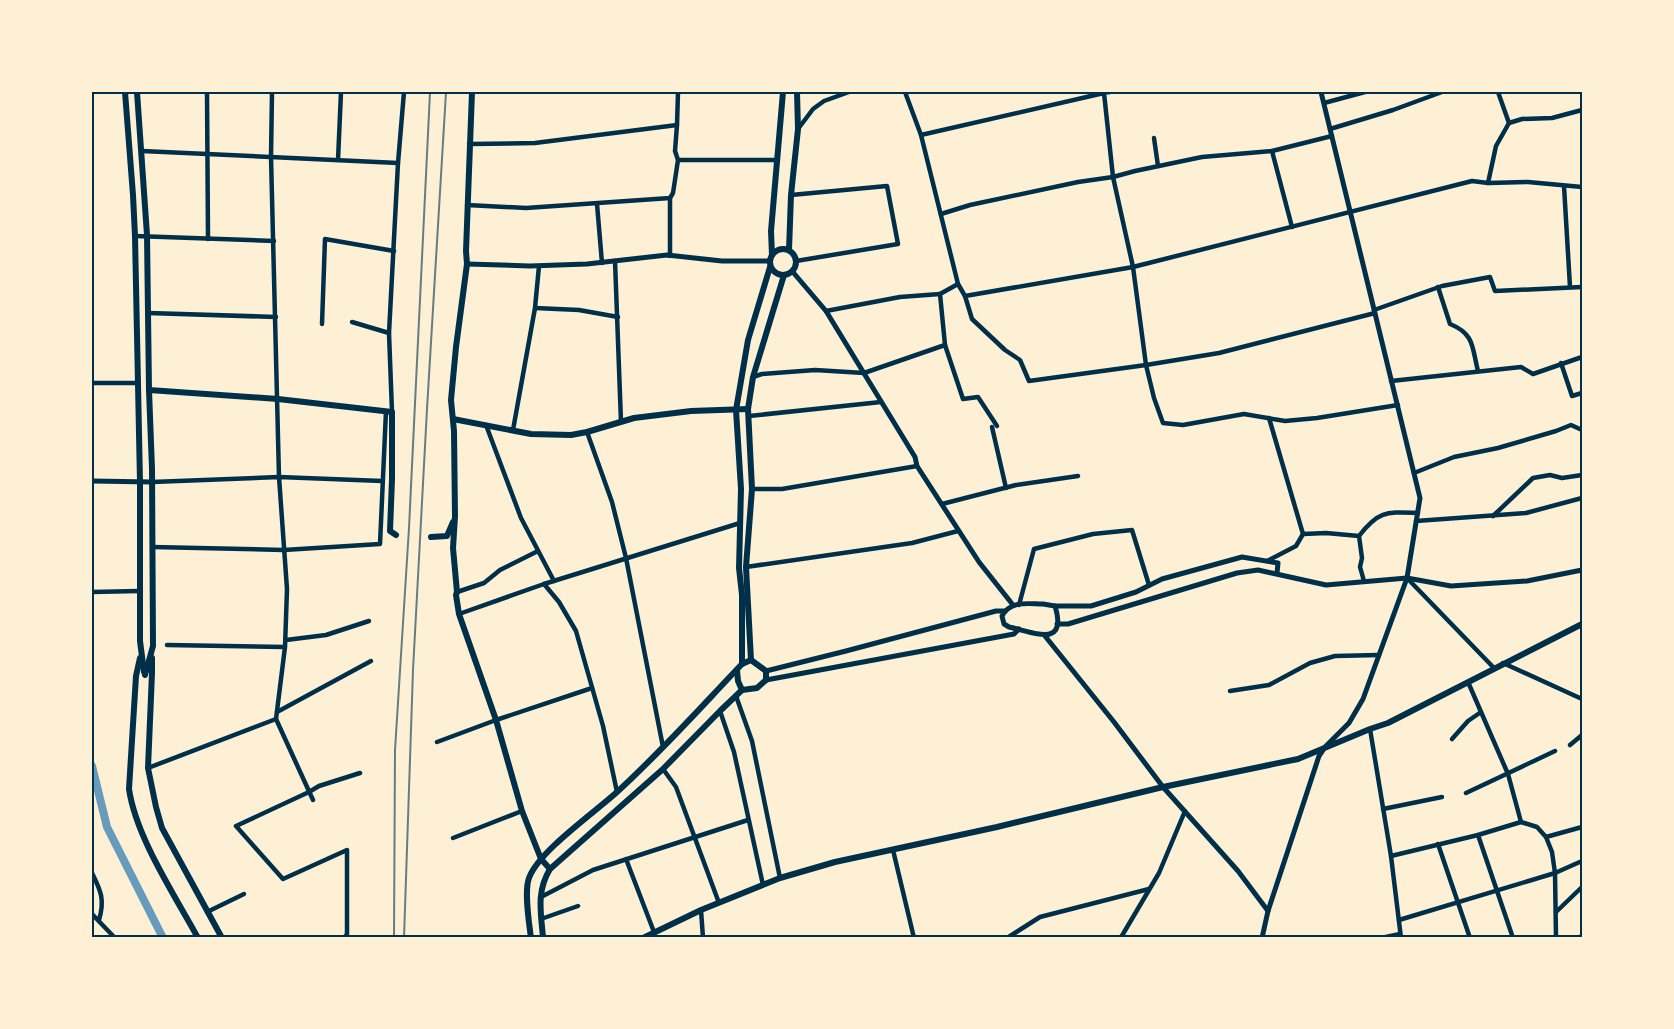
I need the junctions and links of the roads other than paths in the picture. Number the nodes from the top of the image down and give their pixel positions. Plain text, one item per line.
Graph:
1 (125, 92) edge
2 (137, 92) edge
3 (207, 92) edge
4 (272, 92) edge
5 (341, 92) edge
6 (404, 92) edge
7 (472, 92) edge
8 (678, 92) edge
9 (783, 92) edge
10 (797, 92) edge
11 (849, 92) edge
12 (905, 92) edge
13 (1106, 92) edge
14 (1321, 92) edge
15 (1365, 92) edge
16 (1442, 92) edge
17 (1498, 92) edge
18 (1324, 103) junction
19 (1582, 110) edge
20 (1509, 123) junction
21 (676, 125) junction
22 (798, 129) junction
23 (1330, 129) junction
24 (921, 135) junction
25 (1332, 136) junction
26 (1154, 138) dead end
27 (469, 144) junction
28 (142, 151) junction
29 (1272, 151) junction
30 (208, 155) junction
31 (271, 157) junction
32 (338, 160) junction
33 (678, 160) junction
34 (778, 160) junction
35 (398, 163) junction
36 (1158, 166) junction
37 (1113, 177) junction
38 (1488, 183) junction
39 (1564, 186) junction
40 (1582, 187) edge
41 (791, 195) junction
42 (670, 198) junction
43 (597, 204) junction
44 (467, 205) junction
45 (1351, 212) junction
46 (941, 214) junction
47 (1292, 227) junction
48 (135, 236) junction
49 (147, 236) junction
50 (208, 239) junction
51 (274, 241) junction
52 (789, 250) junction
53 (394, 251) junction
54 (670, 256) junction
55 (615, 261) junction
56 (770, 261) junction
57 (796, 261) junction
58 (602, 262) junction
59 (467, 264) junction
60 (539, 266) junction
61 (1133, 267) junction
62 (792, 271) junction
63 (784, 275) junction
64 (958, 284) junction
65 (1570, 286) junction
66 (1438, 287) junction
67 (1582, 287) edge
68 (940, 294) junction
69 (965, 296) junction
70 (535, 308) junction
71 (826, 311) junction
72 (1375, 311) junction
73 (148, 313) junction
74 (276, 317) junction
75 (618, 317) junction
76 (352, 322) dead end
77 (322, 324) dead end
78 (389, 333) junction
79 (945, 345) junction
80 (1582, 357) edge
81 (1562, 363) junction
82 (1146, 365) junction
83 (1478, 371) junction
84 (864, 374) junction
85 (753, 377) junction
86 (1391, 381) junction
87 (92, 383) edge
88 (138, 383) junction
89 (149, 390) junction
90 (1582, 393) edge
91 (278, 399) junction
92 (881, 402) junction
93 (1398, 405) junction
94 (748, 409) junction
95 (736, 410) junction
96 (389, 412) junction
97 (749, 416) junction
98 (1269, 418) junction
99 (453, 419) junction
100 (621, 422) junction
101 (486, 425) junction
102 (513, 430) junction
103 (1582, 430) edge
104 (587, 432) junction
105 (917, 466) junction
106 (1414, 473) junction
107 (1582, 475) edge
108 (1078, 476) dead end
109 (279, 477) junction
110 (92, 481) edge
111 (382, 481) junction
112 (140, 482) junction
113 (152, 482) junction
114 (1006, 488) junction
115 (752, 489) junction
116 (1582, 498) edge
117 (942, 504) junction
118 (1418, 513) junction
119 (455, 516) junction
120 (1493, 516) junction
121 (1416, 520) junction
122 (740, 523) junction
123 (958, 531) junction
124 (1303, 534) junction
125 (396, 535) dead end
126 (1359, 536) junction
127 (431, 537) dead end
128 (152, 548) junction
129 (284, 550) junction
130 (538, 551) junction
131 (626, 558) junction
132 (1267, 561) junction
133 (746, 567) junction
134 (1582, 570) edge
135 (1277, 573) junction
136 (1407, 578) junction
137 (554, 581) junction
138 (1364, 581) junction
139 (544, 584) junction
140 (1149, 585) junction
141 (140, 591) junction
142 (92, 592) edge
143 (457, 592) junction
144 (1016, 605) junction
145 (1054, 606) junction
146 (1005, 611) junction
147 (459, 614) junction
148 (369, 621) dead end
149 (1057, 624) junction
150 (1582, 624) edge
151 (1019, 629) junction
152 (1045, 636) junction
153 (286, 640) junction
154 (167, 645) dead end
155 (285, 647) junction
156 (141, 653) junction
157 (151, 655) junction
158 (1379, 655) junction
159 (751, 660) junction
160 (371, 661) dead end
161 (1503, 663) junction
162 (742, 664) junction
163 (1494, 668) junction
164 (737, 670) junction
165 (766, 671) junction
166 (766, 680) junction
167 (1468, 682) junction
168 (592, 688) junction
169 (742, 690) junction
170 (1230, 691) dead end
171 (736, 696) junction
172 (1582, 699) edge
173 (720, 711) junction
174 (277, 712) junction
175 (1481, 712) junction
176 (276, 719) junction
177 (496, 720) junction
178 (1370, 729) junction
179 (1582, 735) edge
180 (1452, 739) dead end
181 (436, 742) dead end
182 (1570, 745) dead end
183 (663, 747) junction
184 (1325, 747) junction
185 (1555, 751) dead end
186 (148, 768) junction
187 (663, 769) junction
188 (360, 773) dead end
189 (1508, 774) junction
190 (1162, 787) junction
191 (309, 792) junction
192 (617, 792) junction
193 (1466, 793) dead end
194 (1442, 797) dead end
195 (313, 801) dead end
196 (1383, 809) junction
197 (522, 811) junction
198 (1185, 811) junction
199 (748, 820) junction
200 (1521, 822) junction
201 (1582, 827) edge
202 (1478, 835) junction
203 (694, 837) junction
204 (1546, 837) junction
205 (453, 838) dead end
206 (1438, 844) junction
207 (893, 850) junction
208 (1391, 856) junction
209 (541, 859) junction
210 (626, 859) junction
211 (1582, 861) edge
212 (550, 868) junction
213 (92, 873) edge
214 (1555, 873) junction
215 (780, 878) junction
216 (763, 885) junction
217 (1582, 887) edge
218 (1149, 889) junction
219 (1497, 891) junction
220 (244, 894) dead end
221 (541, 897) junction
222 (719, 903) junction
223 (1458, 903) junction
224 (578, 906) dead end
225 (702, 910) junction
226 (1268, 911) junction
227 (207, 912) junction
228 (1556, 912) junction
229 (92, 914) edge
230 (99, 920) junction
231 (542, 920) junction
232 (1399, 920) junction
233 (654, 932) junction
234 (345, 936) edge
235 (1122, 936) edge
236 (1401, 936) edge
237 (1556, 936) edge
238 (115, 938) edge
239 (198, 938) edge
240 (222, 938) edge
241 (531, 938) edge
242 (543, 938) edge
243 (643, 938) edge
244 (703, 938) edge
245 (914, 938) edge
246 (1007, 938) edge
247 (1262, 938) edge
248 (1381, 938) edge
249 (1470, 938) edge
250 (1513, 938) edge
251 (1549, 938) edge

1 - 48 main road
2 - 28 main road
3 - 30 street
4 - 31 street
5 - 32 street
6 - 35 street
7 - 27 main road
8 - 21 street
9 - 34 main road
10 - 22 main road
11 - 22 street
12 - 24 street
13 - 24 street
13 - 37 street
14 - 18 street
15 - 18 street
16 - 23 street
17 - 20 street
18 - 23 street
19 - 20 street
20 - 38 street
21 - 27 street
21 - 33 street
22 - 41 main road
23 - 25 street
24 - 46 street
25 - 29 street
25 - 45 street
26 - 36 street
27 - 44 main road
28 - 30 street
28 - 49 main road
29 - 36 street
29 - 47 street
30 - 31 street
30 - 50 street
31 - 32 street
31 - 51 street
32 - 35 street
33 - 34 street
33 - 42 street
34 - 56 main road
35 - 53 street
36 - 37 street
37 - 46 street
37 - 61 street
38 - 39 street
38 - 45 street
39 - 40 street
39 - 65 street
41 - 52 main road
41 - 57 street
42 - 43 street
42 - 54 street
43 - 44 street
43 - 58 street
44 - 59 main road
45 - 47 street
45 - 72 street
46 - 64 street
47 - 61 street
48 - 49 street
48 - 88 main road
49 - 50 street
49 - 73 main road
50 - 51 street
51 - 74 street
52 - 56 main road
52 - 57 main road
53 - 77 street
53 - 78 street
54 - 55 street
54 - 56 street
55 - 58 street
55 - 75 street
56 - 63 main road
56 - 95 main road
57 - 62 main road
58 - 60 street
59 - 60 street
59 - 99 main road
60 - 70 street
61 - 69 street
61 - 82 street
62 - 63 main road
62 - 71 street
63 - 85 main road
64 - 68 street
64 - 69 street
65 - 66 street
65 - 67 street
66 - 72 street
66 - 83 street
68 - 71 street
68 - 79 street
69 - 82 street
70 - 75 street
70 - 102 street
71 - 84 street
72 - 82 street
72 - 86 street
73 - 74 street
73 - 89 main road
74 - 91 street
75 - 100 street
76 - 78 street
78 - 96 street
79 - 84 street
79 - 114 street
80 - 81 street
81 - 83 street
81 - 90 street
82 - 98 street
83 - 86 street
84 - 85 street
84 - 92 street
85 - 94 main road
86 - 93 street
87 - 88 street
88 - 112 main road
89 - 91 main road
89 - 113 main road
91 - 96 main road
91 - 109 street
92 - 97 street
92 - 105 street
93 - 98 street
93 - 106 street
94 - 95 main road
94 - 97 main road
95 - 100 main road
95 - 122 main road
96 - 111 street
96 - 125 main road
97 - 115 main road
98 - 124 street
99 - 101 main road
99 - 119 main road
100 - 104 main road
101 - 102 main road
101 - 130 street
102 - 104 main road
103 - 106 street
104 - 131 street
105 - 115 street
105 - 117 street
106 - 118 street
107 - 120 street
108 - 114 street
109 - 111 street
109 - 113 street
109 - 129 street
110 - 112 street
111 - 129 street
112 - 113 street
112 - 141 main road
113 - 128 main road
114 - 117 street
115 - 133 main road
116 - 120 street
117 - 123 street
118 - 121 street
118 - 126 street
119 - 127 main road
119 - 143 main road
120 - 121 street
121 - 136 street
122 - 131 street
122 - 162 main road
123 - 133 street
123 - 144 street
124 - 126 street
124 - 132 street
126 - 138 street
128 - 129 street
128 - 157 main road
129 - 153 street
130 - 137 street
130 - 143 street
131 - 137 street
131 - 183 street
132 - 135 street
132 - 140 street
133 - 159 main road
134 - 136 street
135 - 138 street
135 - 149 street
136 - 138 street
136 - 158 street
136 - 163 street
137 - 139 street
139 - 147 street
139 - 168 street
140 - 144 street
140 - 145 street
141 - 142 street
141 - 156 main road
143 - 147 main road
144 - 145 street
144 - 146 street
145 - 149 street
146 - 151 street
146 - 165 street
147 - 177 main road
148 - 153 street
149 - 152 street
150 - 161 main road
151 - 152 street
151 - 166 street
152 - 190 street
153 - 155 street
154 - 155 street
155 - 174 street
156 - 157 main road
156 - 239 main road
157 - 186 main road
158 - 170 street
158 - 184 street
159 - 162 main road
159 - 165 main road
160 - 174 street
161 - 163 main road
161 - 172 street
162 - 164 main road
163 - 167 main road
164 - 169 main road
164 - 183 main road
165 - 166 main road
166 - 169 main road
167 - 175 street
167 - 178 main road
168 - 177 street
168 - 192 street
169 - 171 main road
171 - 173 main road
171 - 215 street
173 - 187 main road
173 - 199 street
174 - 176 street
175 - 180 street
175 - 189 street
176 - 186 street
176 - 191 street
177 - 181 street
177 - 197 main road
178 - 184 main road
178 - 196 street
179 - 182 street
183 - 192 main road
184 - 190 main road
184 - 226 street
185 - 189 street
186 - 227 main road
187 - 203 street
187 - 212 main road
188 - 191 street
189 - 193 street
189 - 200 street
190 - 198 street
190 - 207 main road
191 - 195 street
191 - 234 street
192 - 209 main road
194 - 196 street
196 - 208 street
197 - 205 street
197 - 209 main road
198 - 218 street
198 - 226 street
199 - 203 street
199 - 216 street
200 - 202 street
200 - 204 street
201 - 204 street
202 - 206 street
202 - 219 street
203 - 210 street
203 - 222 street
204 - 214 street
206 - 208 street
206 - 223 street
207 - 215 main road
207 - 245 street
208 - 232 street
209 - 212 main road
209 - 241 main road
210 - 221 street
210 - 233 street
211 - 214 street
212 - 221 main road
213 - 230 street
214 - 219 street
214 - 228 street
215 - 216 main road
216 - 222 main road
217 - 228 street
218 - 235 street
218 - 246 street
219 - 223 street
219 - 250 street
220 - 227 street
221 - 231 main road
222 - 225 main road
223 - 232 street
223 - 249 street
224 - 231 street
225 - 233 main road
225 - 244 street
226 - 247 street
227 - 240 main road
228 - 237 street
229 - 230 street
230 - 238 street
231 - 242 main road
232 - 236 street
233 - 243 main road
236 - 248 street
237 - 251 street

